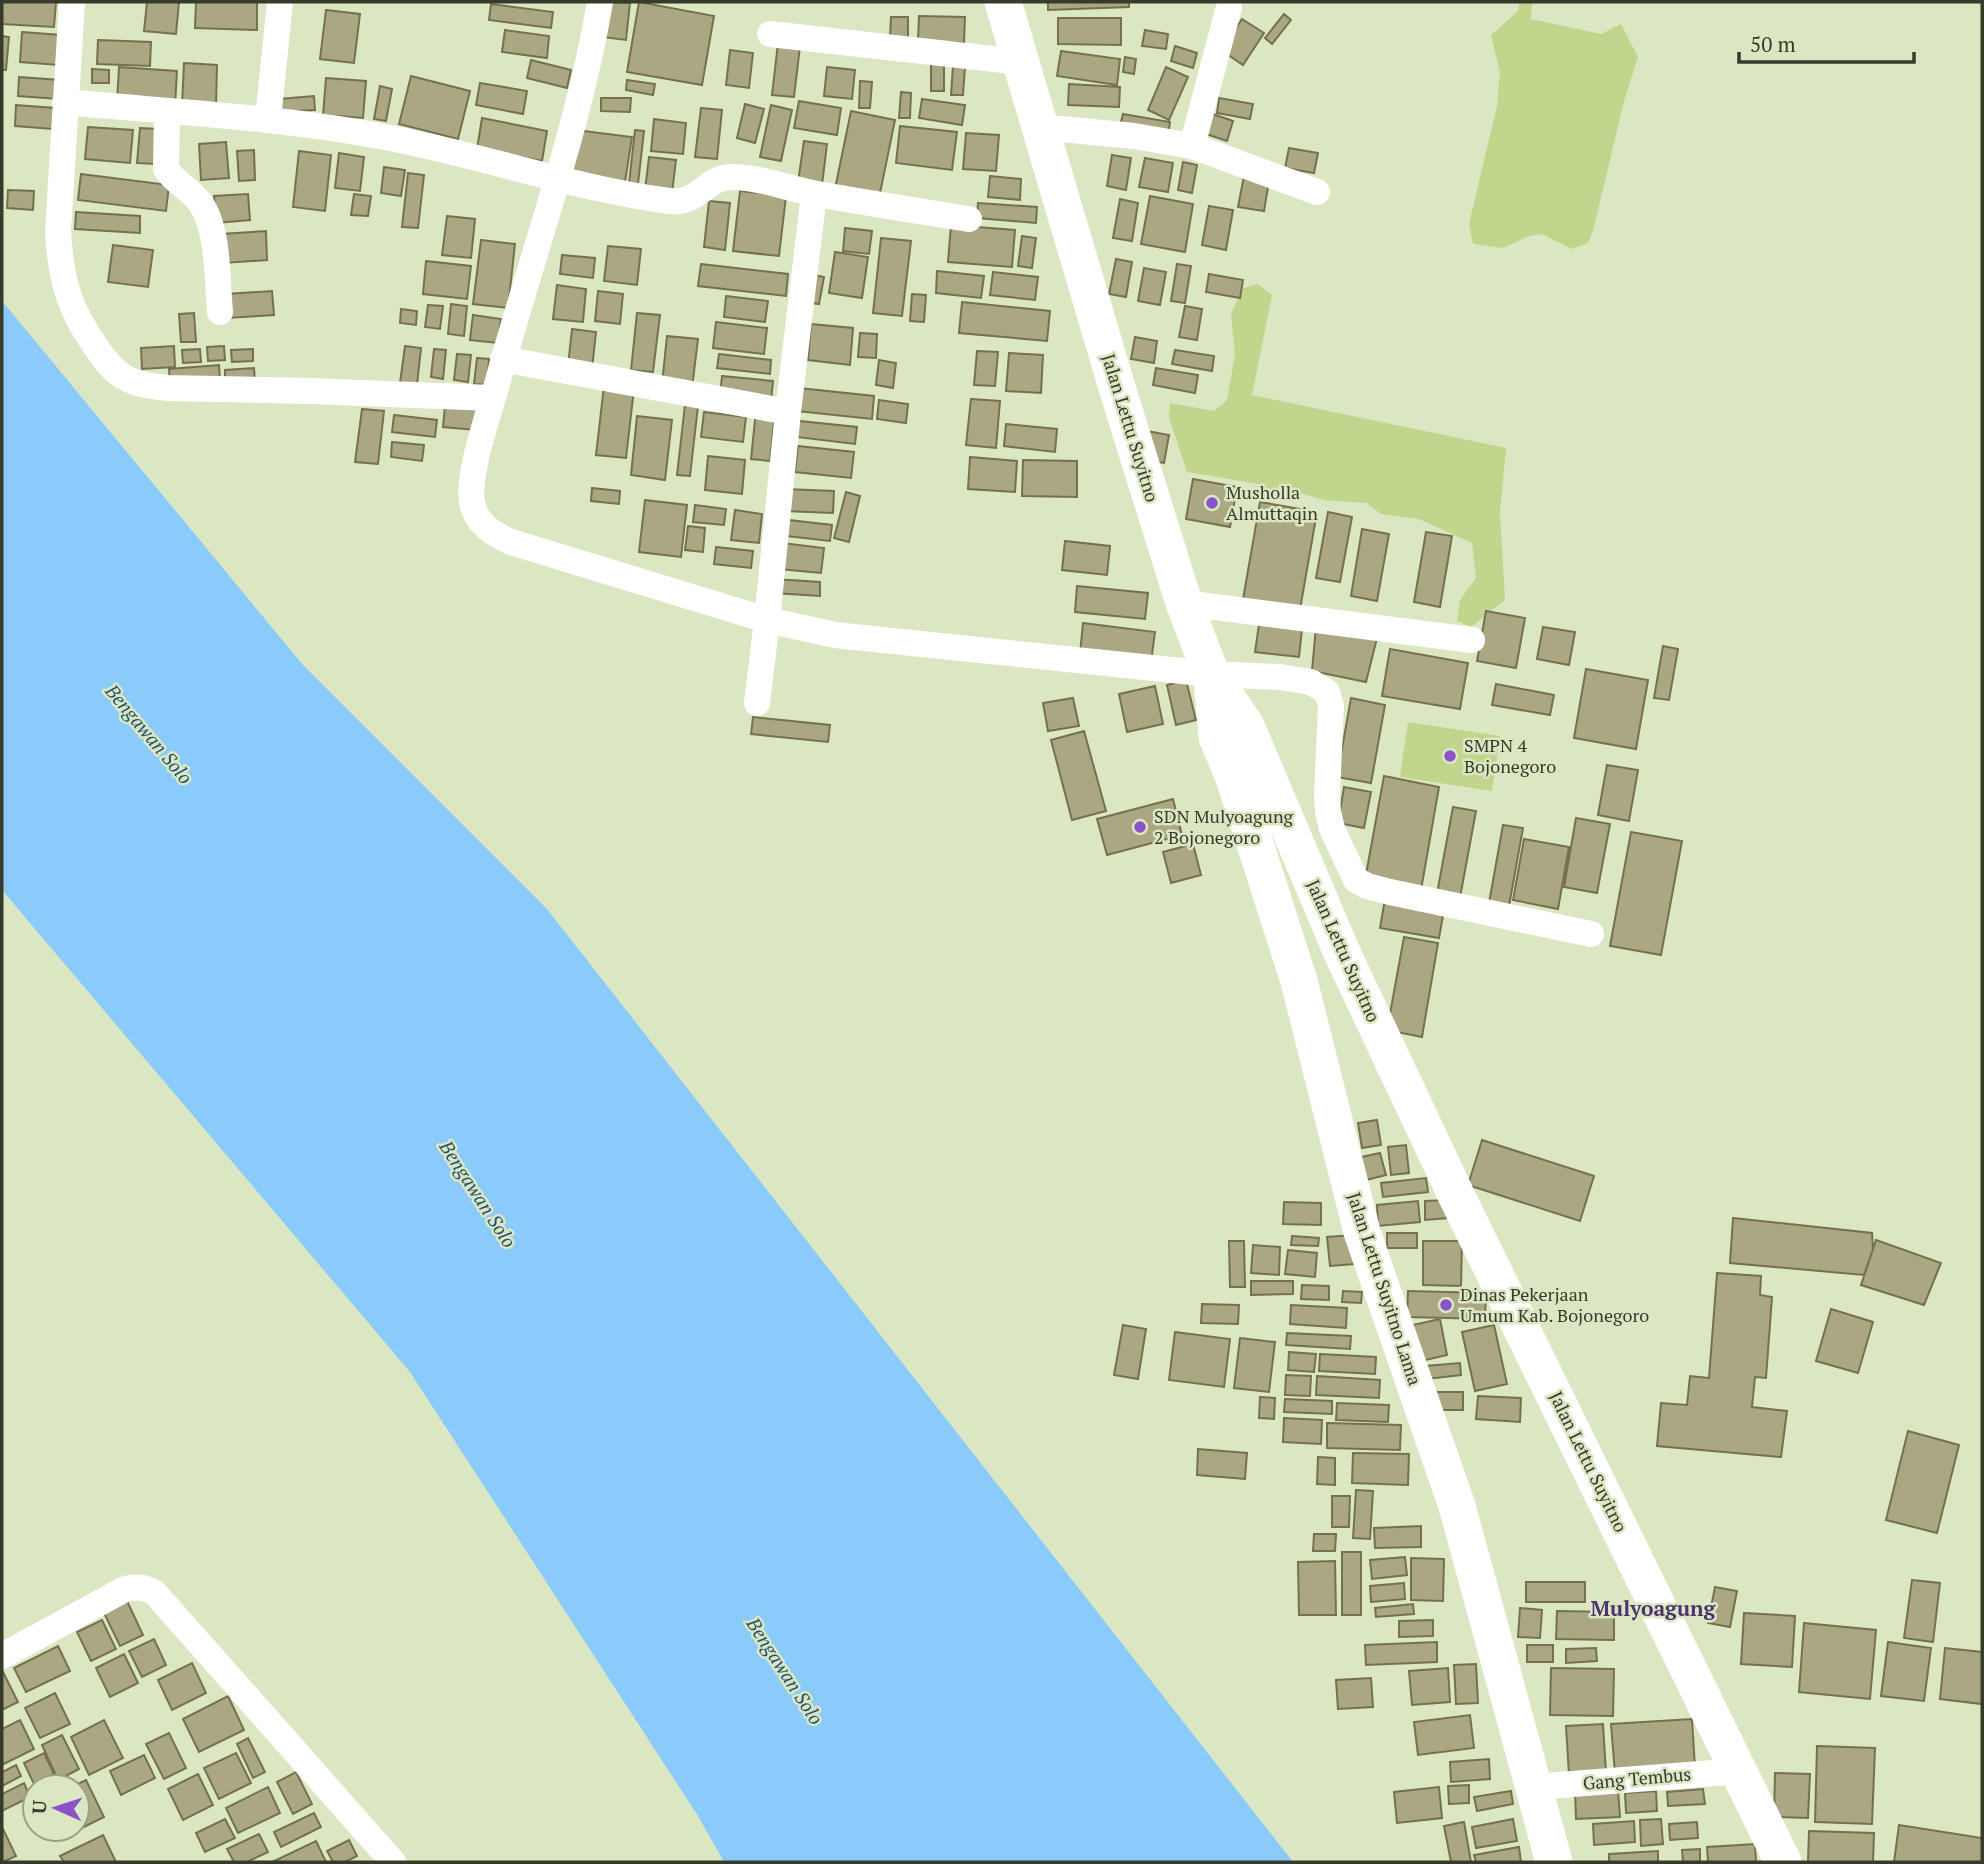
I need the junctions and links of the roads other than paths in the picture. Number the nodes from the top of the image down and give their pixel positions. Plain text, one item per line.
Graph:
1 (72, 2) edge
2 (279, 2) edge
3 (600, 2) edge
4 (1003, 2) edge
5 (1229, 7) dead end
6 (769, 34) dead end
7 (1020, 62) junction
8 (65, 102) junction
9 (167, 111) junction
10 (268, 119) junction
11 (1040, 127) junction
12 (1192, 146) junction
13 (558, 180) junction
14 (1317, 192) dead end
15 (814, 194) junction
16 (969, 219) dead end
17 (220, 312) dead end
18 (503, 359) junction
19 (493, 398) junction
20 (788, 412) junction
21 (1184, 603) junction
22 (767, 620) junction
23 (1472, 640) dead end
24 (1212, 674) junction
25 (757, 704) dead end
26 (1591, 934) dead end
27 (1343, 955) junction
28 (1298, 981) junction
29 (2, 1656) edge
30 (1739, 1771) junction
31 (1534, 1787) junction
32 (393, 1862) edge
33 (1555, 1862) edge
34 (1783, 1862) edge

1 - 8 street
2 - 10 street
3 - 13 street
4 - 7 main road, Jalan Lettu Suyitno
5 - 12 street
6 - 7 street
7 - 11 main road, Jalan Lettu Suyitno
8 - 9 street
8 - 19 street
9 - 10 street
9 - 17 street
10 - 13 street
11 - 12 street
11 - 21 main road, Jalan Lettu Suyitno
12 - 14 street
13 - 15 street
13 - 18 street
15 - 16 street
15 - 20 street
18 - 19 street
18 - 20 street
19 - 22 street
20 - 22 street
21 - 23 street
21 - 24 main road, Jalan Lettu Suyitno
22 - 24 street
22 - 25 street
24 - 26 street
24 - 27 main road, Jalan Lettu Suyitno
24 - 28 main road, Jalan Lettu Suyitno Lama
27 - 28 main road
27 - 30 main road, Jalan Lettu Suyitno
28 - 31 main road, Jalan Lettu Suyitno Lama
29 - 32 street
30 - 31 street, Gang Tembus
30 - 34 main road, Jalan Lettu Suyitno
31 - 33 main road, Jalan Lettu Suyitno Lama

